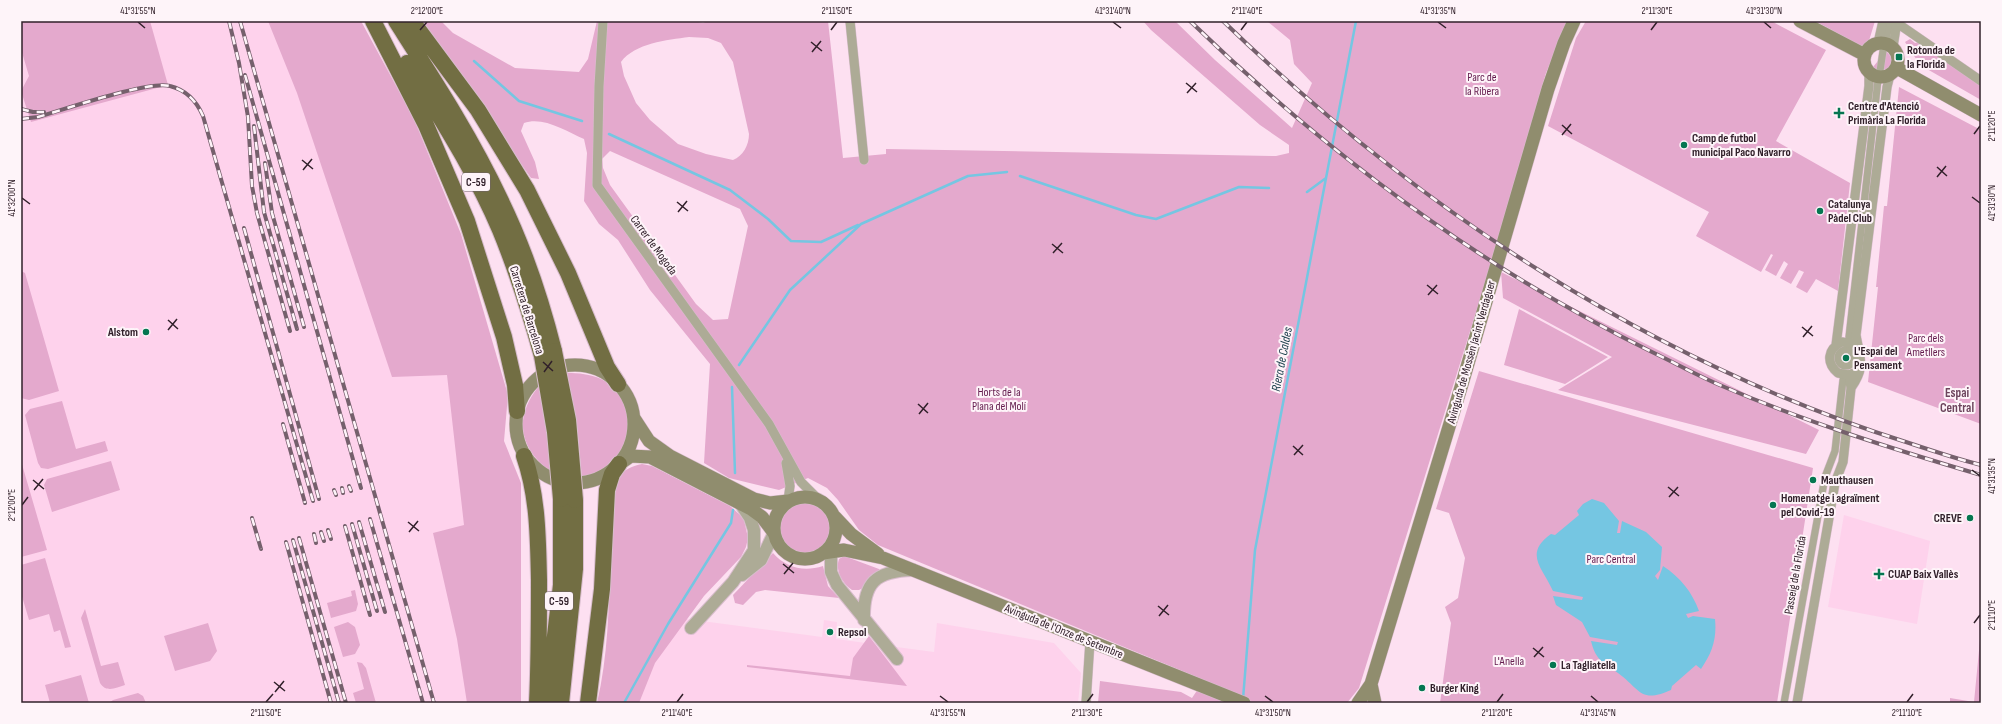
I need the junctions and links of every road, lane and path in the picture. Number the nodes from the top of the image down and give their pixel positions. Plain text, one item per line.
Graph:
1 (373, 21) edge
2 (380, 21) edge
3 (396, 21) edge
4 (412, 21) edge
5 (603, 21) edge
6 (850, 21) edge
7 (1574, 21) edge
8 (1800, 21) edge
9 (1883, 21) edge
10 (1895, 22) edge
11 (1885, 45) junction
12 (1865, 55) junction
13 (1883, 74) junction
14 (1981, 81) edge
15 (1981, 115) edge
16 (864, 160) dead end
17 (1849, 337) dead end
18 (1836, 345) junction
19 (1859, 348) junction
20 (548, 353) junction
21 (1861, 364) junction
22 (1845, 373) junction
23 (618, 384) junction
24 (1851, 388) junction
25 (517, 411) junction
26 (634, 418) junction
27 (784, 454) junction
28 (524, 456) junction
29 (619, 464) junction
30 (568, 499) junction
31 (819, 500) junction
32 (788, 501) junction
33 (740, 503) junction
34 (835, 517) junction
35 (774, 533) junction
36 (827, 552) junction
37 (883, 558) junction
38 (914, 570) junction
39 (733, 582) junction
40 (864, 620) junction
41 (691, 628) dead end
42 (1090, 641) junction
43 (897, 659) dead end
44 (1371, 684) junction
45 (536, 703) edge
46 (547, 703) edge
47 (561, 703) edge
48 (588, 703) edge
49 (1086, 703) edge
50 (1244, 703) edge
51 (1358, 703) edge
52 (1375, 703) edge
53 (1784, 703) edge
54 (1797, 703) edge

1 - 25 highway
2 - 20 highway, Carretera de Barcelona / C-59
3 - 20 highway, Carretera de Barcelona / C-59
4 - 23 highway
5 - 27 street, Carrer de Mogoda
6 - 16 street
7 - 44 main road, Avinguda de Mossèn Jacint Verdaguer
8 - 12 main road
9 - 11 street
10 - 11 street
10 - 14 street
11 - 12 main road
11 - 13 main road
12 - 13 main road
13 - 15 main road
13 - 17 street
13 - 18 street
13 - 19 street, Passeig de la Florida
18 - 19 street
18 - 22 street
19 - 21 street, Passeig de la Florida
20 - 30 highway, Carretera de Barcelona / C-59, bridge
21 - 22 street
21 - 24 street, Passeig de la Florida
22 - 22 street, Passeig de la Florida
22 - 24 street, Passeig de la Florida
22 - 53 street, Passeig de la Florida
23 - 25 main road
23 - 26 main road
24 - 54 street, Passeig de la Florida
25 - 28 main road
26 - 29 main road
26 - 32 main road
27 - 31 street, Carrer de Mogoda
27 - 32 street, Carrer de Mogoda
28 - 29 main road
28 - 45 highway
29 - 33 main road
29 - 48 highway
30 - 46 highway, Carretera de Barcelona / C-59
30 - 47 highway, Carretera de Barcelona / C-59
31 - 32 main road
31 - 34 main road
32 - 35 main road
33 - 35 main road
33 - 39 street
34 - 36 main road
34 - 37 main road, Avinguda de l'Onze de Setembre
35 - 36 main road
35 - 39 street
36 - 37 main road, Avinguda de l'Onze de Setembre
36 - 40 street
37 - 38 main road, Avinguda de l'Onze de Setembre
38 - 40 street
38 - 42 main road, Avinguda de l'Onze de Setembre
39 - 41 street
40 - 43 street
42 - 49 street
42 - 50 main road, Avinguda de l'Onze de Setembre
44 - 51 main road, Avinguda de Mossèn Jacint Verdaguer
44 - 52 main road, Avinguda de Mossèn Jacint Verdaguer

